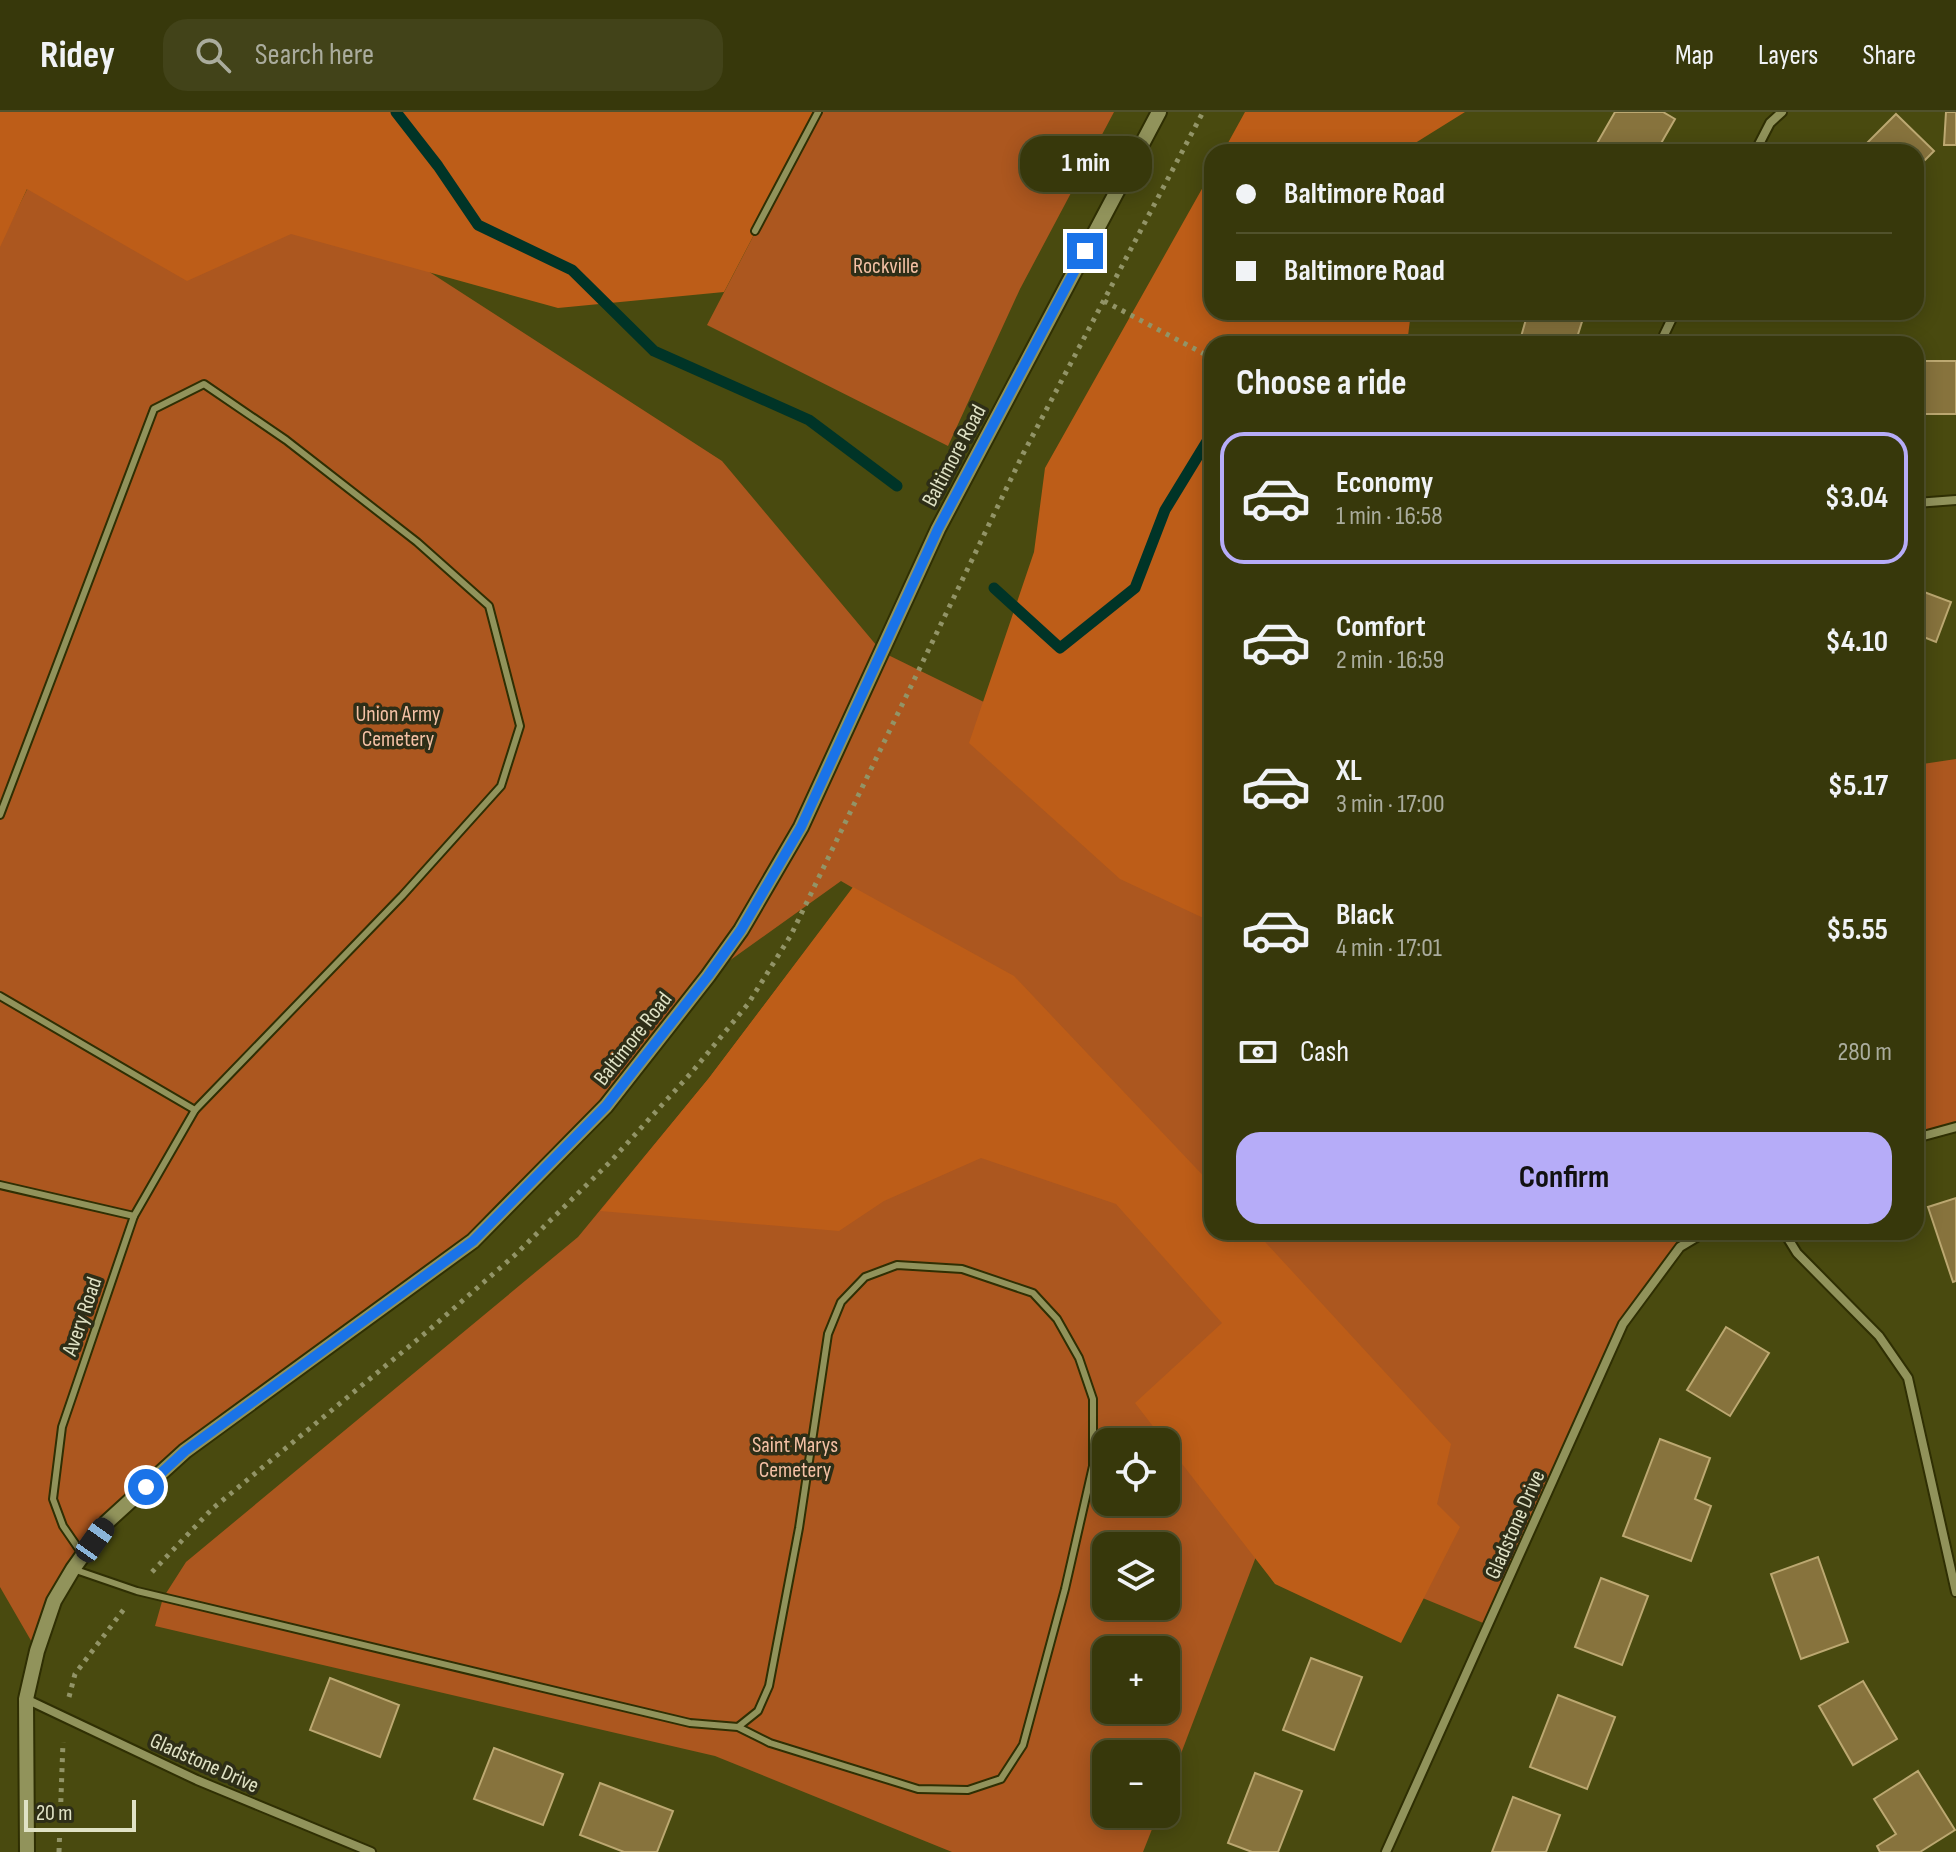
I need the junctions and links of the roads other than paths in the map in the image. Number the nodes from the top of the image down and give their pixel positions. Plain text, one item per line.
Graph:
1 (818, 112) edge
2 (1159, 112) edge
3 (1782, 112) edge
4 (1759, 144) edge
5 (755, 231) dead end
6 (1956, 500) edge
7 (1924, 502) edge
8 (0, 815) edge
9 (0, 996) edge
10 (195, 1110) junction
11 (1956, 1127) edge
12 (1924, 1136) edge
13 (0, 1185) edge
14 (134, 1216) junction
15 (1692, 1240) edge
16 (1789, 1240) edge
17 (83, 1556) junction
18 (73, 1569) junction
19 (1956, 1592) edge
20 (26, 1699) junction
21 (738, 1727) junction
22 (27, 1852) edge
23 (371, 1852) edge
24 (1386, 1852) edge

1 - 5 lane
2 - 17 street, Baltimore Road
3 - 4 street
6 - 7 street
8 - 10 lane, Avery Road
9 - 10 lane
10 - 14 lane, Avery Road
11 - 12 street
13 - 14 lane
14 - 17 lane, Avery Road
15 - 24 street, Gladstone Drive
16 - 19 street
17 - 18 street, Baltimore Road
18 - 20 street, Baltimore Road
18 - 21 lane
20 - 22 street, Baltimore Road
20 - 23 street, Gladstone Drive
21 - 21 lane

